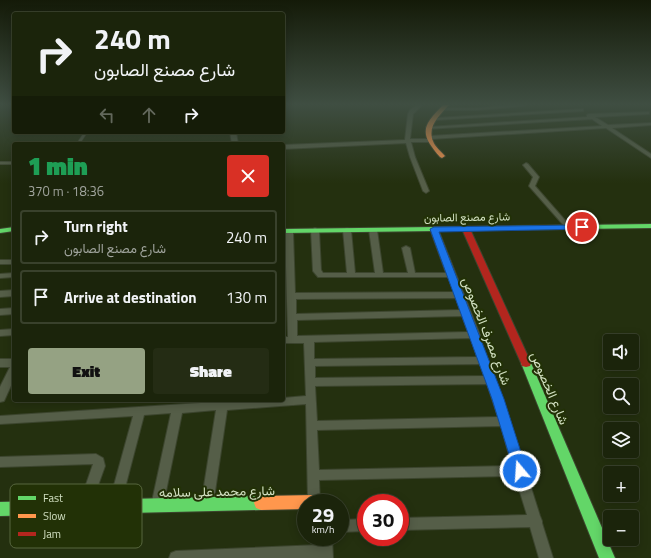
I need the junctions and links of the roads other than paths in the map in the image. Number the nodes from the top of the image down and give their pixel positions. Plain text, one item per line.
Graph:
1 (407, 131) edge
2 (428, 131) edge
3 (545, 131) edge
4 (611, 131) edge
5 (427, 139) junction
6 (409, 141) junction
7 (285, 148) edge
8 (442, 156) dead end
9 (651, 156) edge
10 (0, 163) edge
11 (12, 163) edge
12 (526, 165) dead end
13 (426, 191) dead end
14 (651, 226) edge
15 (568, 227) junction
16 (12, 229) edge
17 (437, 229) junction
18 (464, 229) junction
19 (316, 230) junction
20 (347, 230) junction
21 (373, 230) junction
22 (0, 231) edge
23 (286, 231) edge
24 (406, 248) dead end
25 (0, 262) edge
26 (12, 262) edge
27 (351, 275) junction
28 (379, 275) junction
29 (412, 275) junction
30 (451, 275) junction
31 (0, 276) edge
32 (12, 276) edge
33 (287, 276) edge
34 (12, 293) edge
35 (0, 294) edge
36 (459, 295) junction
37 (292, 296) junction
38 (12, 311) edge
39 (0, 312) edge
40 (466, 313) junction
41 (292, 317) junction
42 (12, 332) edge
43 (0, 333) edge
44 (475, 335) junction
45 (309, 339) junction
46 (288, 340) edge
47 (484, 360) junction
48 (0, 363) edge
49 (12, 363) edge
50 (310, 363) junction
51 (12, 373) edge
52 (491, 380) junction
53 (310, 382) junction
54 (4, 393) edge
55 (311, 400) junction
56 (281, 402) edge
57 (285, 402) edge
58 (222, 406) junction
59 (177, 408) junction
60 (140, 411) junction
61 (0, 420) edge
62 (505, 421) junction
63 (311, 426) junction
64 (0, 462) edge
65 (520, 471) junction
66 (313, 475) junction
67 (93, 484) edge
68 (120, 484) edge
69 (314, 494) edge
70 (297, 503) edge
71 (207, 505) junction
72 (142, 506) edge
73 (157, 506) junction
74 (0, 509) edge
75 (10, 509) edge
76 (536, 521) junction
77 (409, 524) edge
78 (326, 554) edge
79 (176, 558) edge
80 (546, 558) edge
81 (607, 558) edge

1 - 6 street
2 - 5 street
3 - 5 street
4 - 9 street
5 - 6 street
5 - 8 street
6 - 7 street
6 - 13 street
10 - 11 lane
12 - 15 street
14 - 15 street, شارع مصنع الصابون
15 - 18 street, شارع مصنع الصابون
16 - 22 street
17 - 18 street, شارع مصنع الصابون
17 - 21 street, شارع مصنع الصابون
17 - 30 street, شارع مصرف الخصوص
18 - 81 street, شارع الخصوص
19 - 20 street, شارع مصنع الصابون
19 - 23 street, شارع مصنع الصابون
19 - 27 street
20 - 21 street, شارع مصنع الصابون
20 - 27 street
21 - 28 street
23 - 33 street
24 - 29 street
25 - 26 street
27 - 28 street
28 - 29 street
29 - 30 street
30 - 36 street, شارع مصرف الخصوص
31 - 32 street
33 - 37 street
34 - 35 street
36 - 37 street
36 - 40 street, شارع مصرف الخصوص
37 - 41 street
38 - 39 street
40 - 41 street
40 - 44 street, شارع مصرف الخصوص
41 - 46 street
42 - 43 street
44 - 45 street
44 - 47 street, شارع مصرف الخصوص
45 - 46 street
45 - 50 street
47 - 50 street
47 - 52 street, شارع مصرف الخصوص
48 - 49 street
50 - 53 street
51 - 54 street
52 - 53 street
52 - 62 street, شارع مصرف الخصوص
53 - 55 street
55 - 57 street
55 - 63 street
56 - 58 street
58 - 59 street
58 - 71 street
59 - 60 street
59 - 73 street
60 - 61 street
60 - 68 street
62 - 63 street
62 - 65 street, شارع مصرف الخصوص
63 - 66 street
64 - 67 street
65 - 66 street
65 - 76 street, شارع مصرف الخصوص
66 - 69 street
70 - 71 street, شارع محمد على سلامه
71 - 73 street, شارع محمد على سلامه
72 - 73 street, شارع محمد على سلامه
74 - 75 street, شارع محمد على سلامه
76 - 77 street
76 - 80 street, شارع مصرف الخصوص
78 - 79 street

